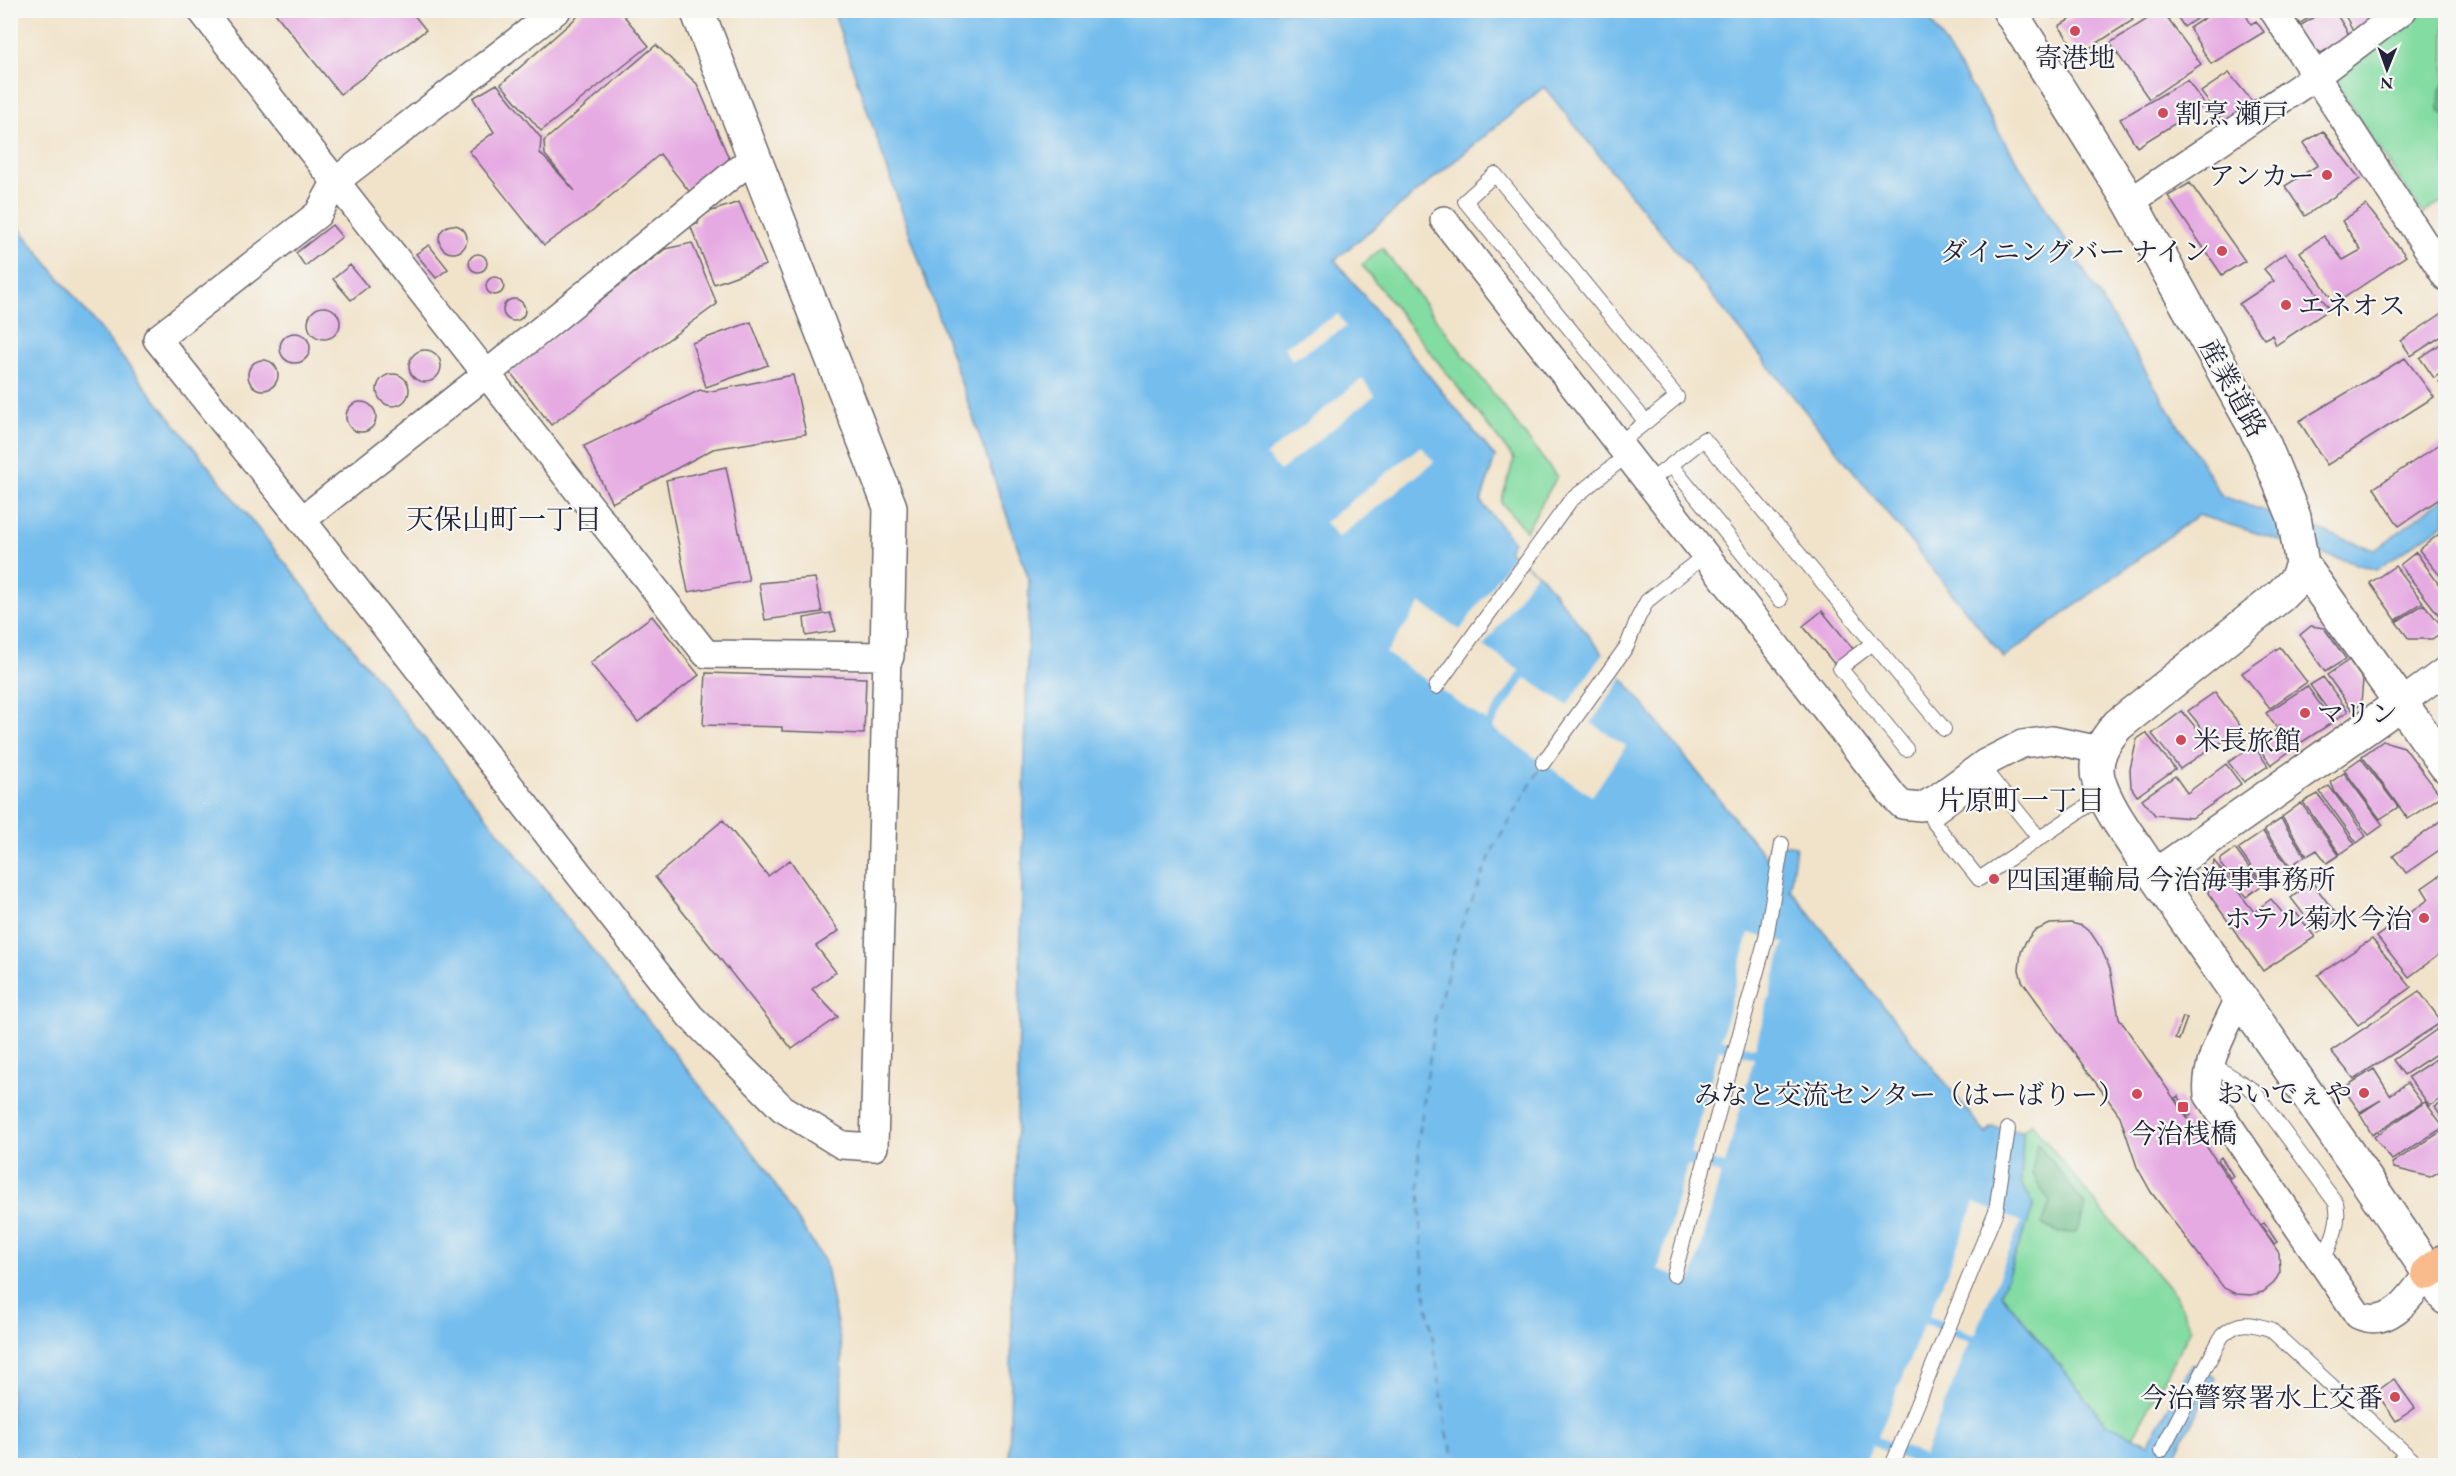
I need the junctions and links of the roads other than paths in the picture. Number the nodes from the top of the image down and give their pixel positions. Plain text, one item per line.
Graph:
1 (201, 10) edge
2 (557, 10) edge
3 (698, 10) edge
4 (2009, 10) edge
5 (2273, 10) edge
6 (2403, 10) edge
7 (2316, 76) junction
8 (754, 157) junction
9 (336, 181) junction
10 (2130, 202) junction
11 (1444, 220) dead end
12 (2445, 277) edge
13 (489, 372) junction
14 (1646, 422) junction
15 (1622, 449) junction
16 (1671, 465) junction
17 (1648, 483) junction
18 (302, 520) junction
19 (1705, 555) junction
20 (2302, 564) junction
21 (1780, 600) dead end
22 (1873, 643) junction
23 (887, 656) junction
24 (2445, 670) edge
25 (1436, 687) dead end
26 (2401, 703) junction
27 (1944, 729) dead end
28 (1906, 749) dead end
29 (2100, 750) junction
30 (1543, 763) dead end
31 (2445, 766) edge
32 (2104, 795) junction
33 (2039, 838) junction
34 (1782, 844) dead end
35 (2155, 876) junction
36 (2240, 996) junction
37 (2211, 1063) junction
38 (2008, 1129) dead end
39 (2323, 1261) junction
40 (1674, 1275) dead end
41 (2440, 1277) edge
42 (2161, 1451) dead end
43 (1896, 1456) edge
44 (2416, 1463) edge
45 (2392, 1466) edge

1 - 9 street
2 - 9 street
3 - 8 street
4 - 10 street, 産業道路
5 - 7 street
6 - 7 street
7 - 10 street
7 - 12 street
8 - 13 street
8 - 23 street
9 - 13 street
9 - 18 street
10 - 20 street, 産業道路
11 - 15 street
13 - 18 street
13 - 23 street
14 - 14 lane
14 - 15 lane
15 - 17 street
15 - 25 lane
16 - 17 lane
16 - 21 lane
16 - 22 lane
17 - 19 street
18 - 23 street
19 - 29 street
19 - 30 lane
20 - 26 street, 産業道路
20 - 29 street
22 - 27 lane
22 - 28 lane
24 - 26 street
26 - 31 street, 産業道路
26 - 35 street
29 - 32 street
32 - 33 lane
32 - 35 street
33 - 33 lane
34 - 40 lane
35 - 36 street
36 - 37 street
36 - 41 street
37 - 39 street
37 - 39 lane
38 - 43 lane
39 - 41 street
42 - 44 lane
44 - 45 lane

